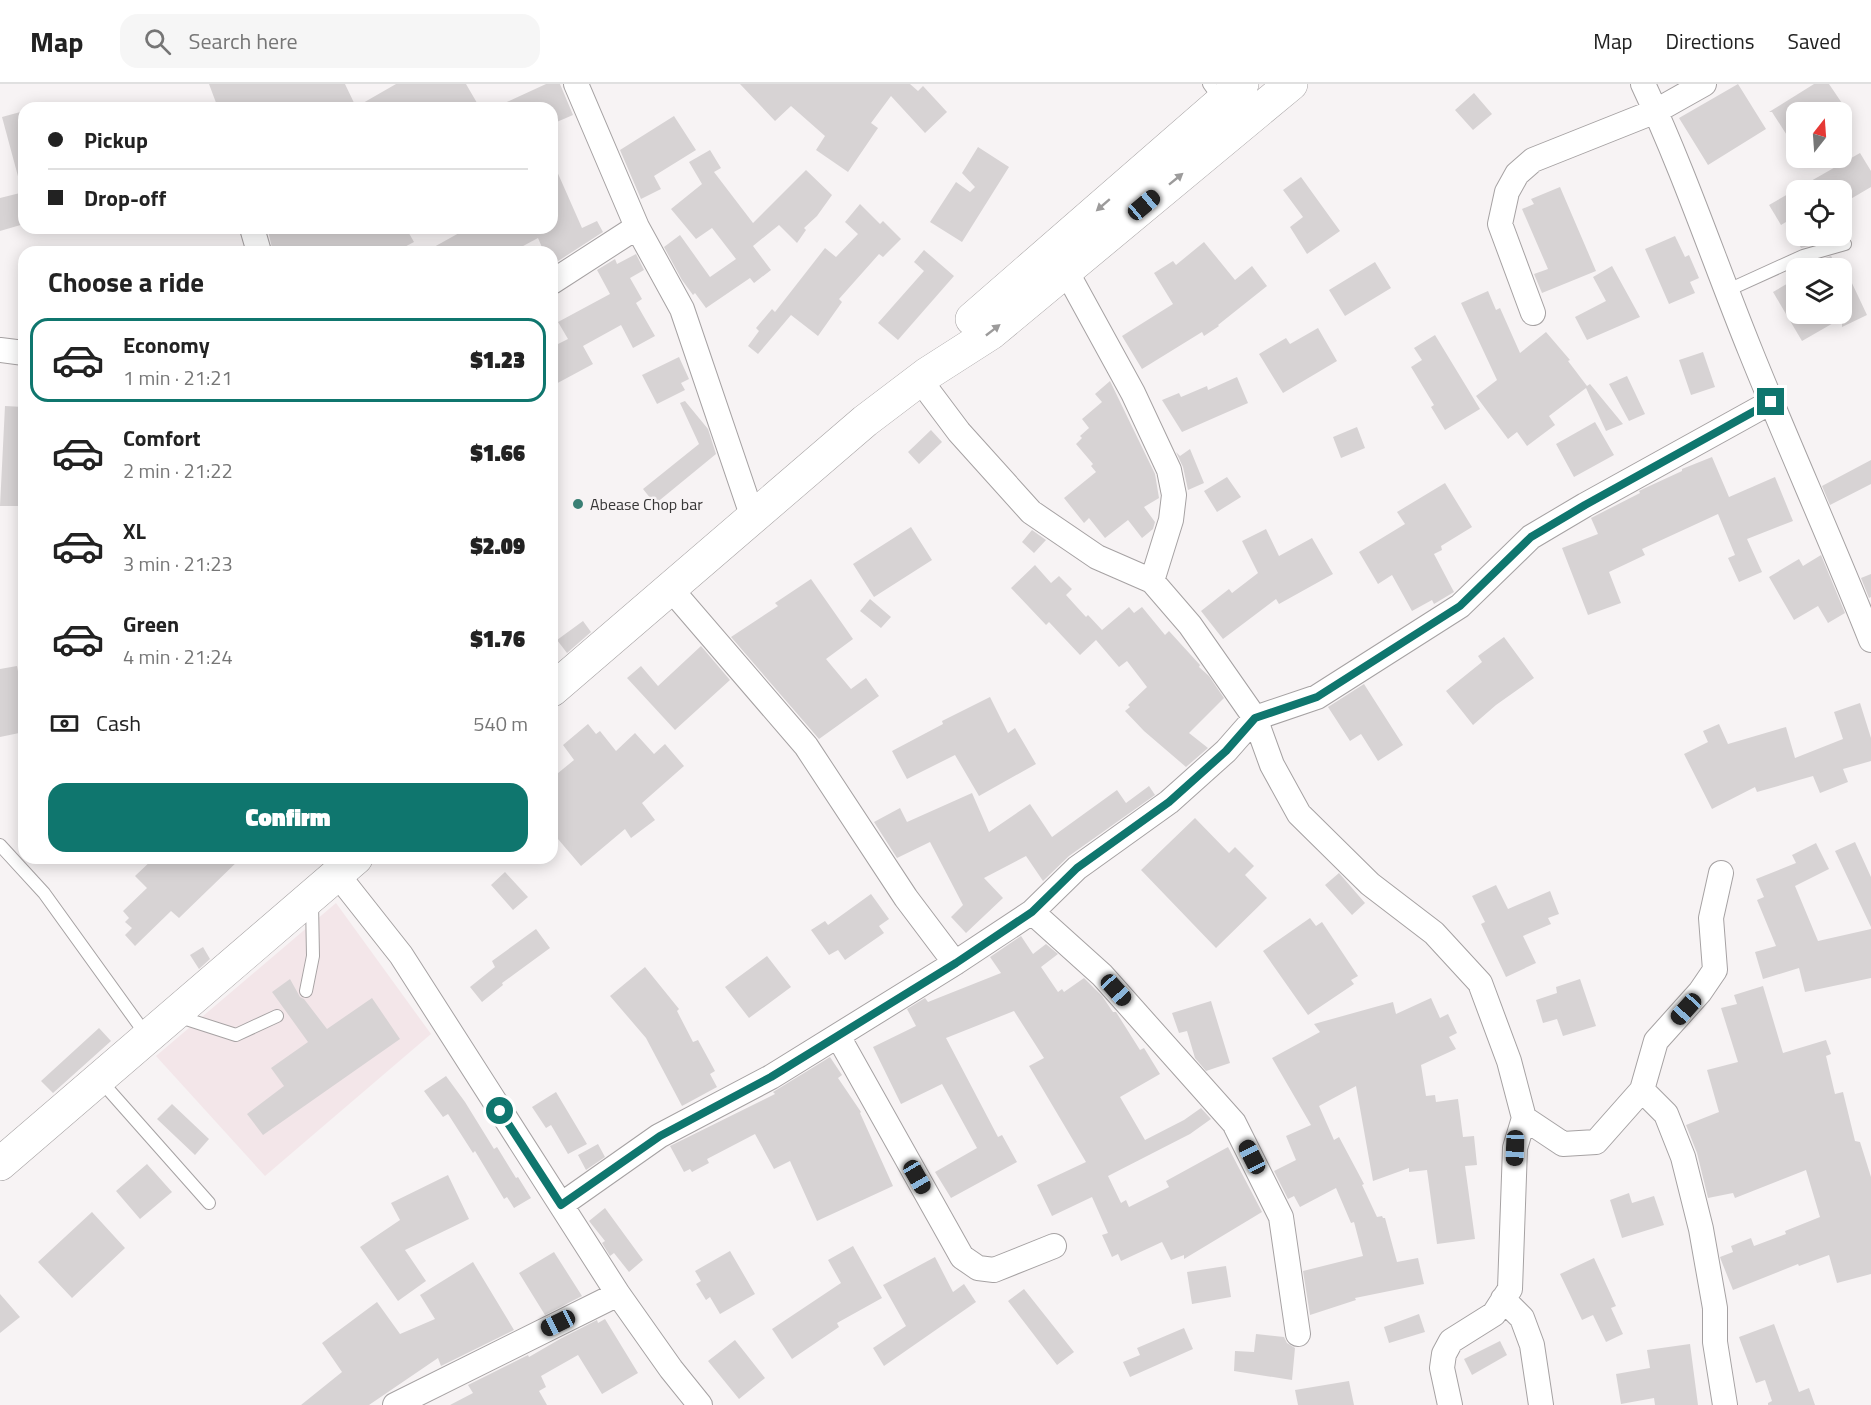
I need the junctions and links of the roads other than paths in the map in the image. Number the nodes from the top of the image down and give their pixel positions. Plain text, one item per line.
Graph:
1 (576, 84) edge
2 (1291, 84) edge
3 (1643, 84) edge
4 (1704, 84) edge
5 (1224, 90) edge
6 (1656, 111) junction
7 (637, 227) junction
8 (1838, 246) edge
9 (1065, 269) junction
10 (558, 278) edge
11 (1726, 291) junction
12 (1533, 314) dead end
13 (0, 350) edge
14 (18, 352) edge
15 (923, 377) junction
16 (1771, 402) junction
17 (753, 518) junction
18 (1152, 581) junction
19 (670, 588) junction
20 (1871, 640) edge
21 (558, 685) edge
22 (1255, 718) junction
23 (0, 845) edge
24 (347, 866) edge
25 (1721, 873) dead end
26 (312, 896) junction
27 (1032, 912) junction
28 (956, 963) junction
29 (306, 991) dead end
30 (173, 1015) junction
31 (277, 1016) dead end
32 (838, 1036) junction
33 (147, 1037) junction
34 (99, 1079) junction
35 (1642, 1090) junction
36 (1524, 1118) junction
37 (0, 1164) edge
38 (209, 1203) dead end
39 (561, 1205) junction
40 (1054, 1246) dead end
41 (618, 1294) junction
42 (1503, 1299) junction
43 (1298, 1334) dead end
44 (395, 1405) edge
45 (700, 1405) edge
46 (1450, 1405) edge
47 (1541, 1405) edge
48 (1725, 1405) edge

1 - 7 street
9 -> 2 highway
3 - 6 street
4 - 6 street
5 -> 15 highway
6 - 11 street
6 - 12 street
7 - 10 street
7 - 17 street
8 - 11 lane
15 -> 9 highway
9 - 18 street
11 - 16 street
13 - 14 street
15 - 17 highway
15 - 18 street
16 - 20 street
16 - 22 street
17 - 19 highway
18 - 22 street
19 - 21 highway
19 - 28 street
22 - 27 street
22 - 36 street
23 - 33 lane
24 - 26 highway
24 - 39 street
25 - 35 street
26 - 29 lane
26 - 30 highway
27 - 28 street
27 - 43 street
28 - 32 street
30 - 31 lane
30 - 33 highway
32 - 39 street
32 - 40 street
33 - 34 highway
34 - 37 highway
34 - 38 lane
35 - 36 street
35 - 48 street
36 - 42 street
39 - 41 street
41 - 44 street
41 - 45 street
42 - 46 street
42 - 47 street

